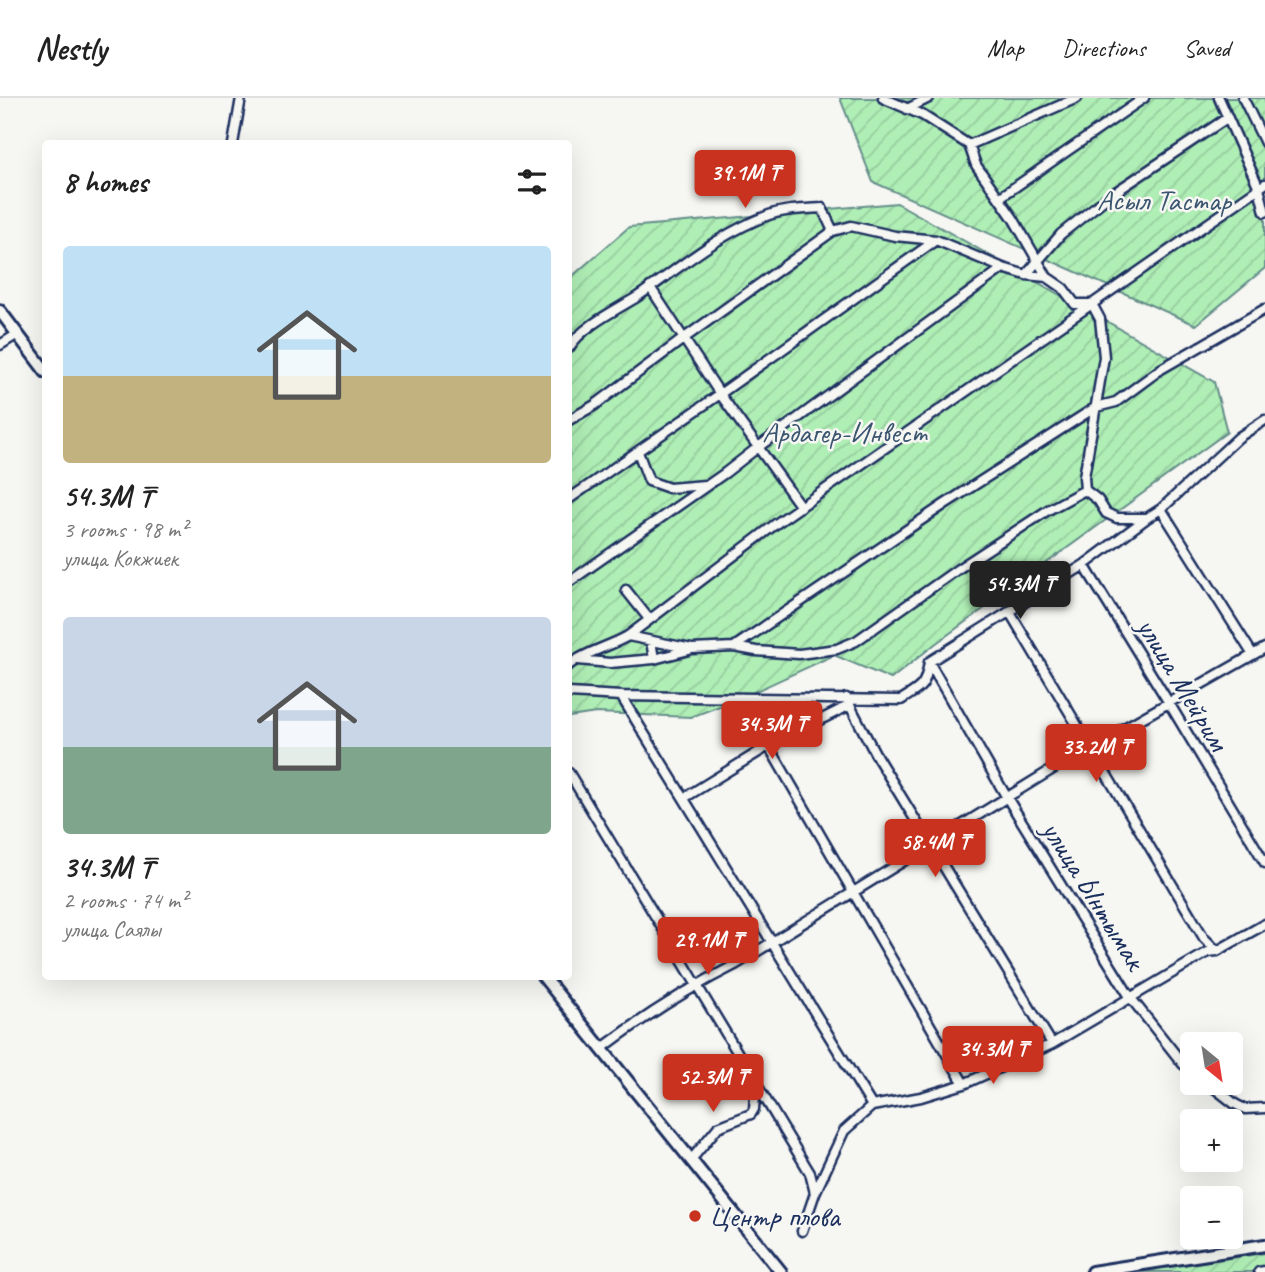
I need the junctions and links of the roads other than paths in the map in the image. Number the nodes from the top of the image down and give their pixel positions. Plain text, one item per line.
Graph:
1 (241, 98) edge
2 (883, 98) edge
3 (929, 98) edge
4 (1077, 98) edge
5 (1144, 98) edge
6 (1219, 98) edge
7 (1243, 98) edge
8 (907, 108) junction
9 (1227, 118) junction
10 (234, 140) edge
11 (1265, 143) edge
12 (969, 145) junction
13 (1262, 186) edge
14 (999, 198) junction
15 (1265, 212) edge
16 (833, 232) junction
17 (936, 240) junction
18 (1038, 262) junction
19 (1003, 268) junction
20 (1026, 275) junction
21 (1047, 277) junction
22 (650, 288) junction
23 (1092, 304) junction
24 (1265, 309) edge
25 (0, 311) edge
26 (16, 335) junction
27 (683, 338) junction
28 (572, 344) edge
29 (0, 345) edge
30 (42, 367) edge
31 (720, 394) junction
32 (1096, 407) junction
33 (572, 417) edge
34 (1265, 420) edge
35 (757, 448) junction
36 (638, 452) junction
37 (708, 485) junction
38 (1085, 490) junction
39 (572, 497) edge
40 (801, 507) junction
41 (1161, 509) junction
42 (1147, 517) junction
43 (1084, 565) junction
44 (572, 580) edge
45 (626, 590) dead end
46 (1009, 611) junction
47 (649, 619) junction
48 (628, 636) junction
49 (651, 641) junction
50 (734, 647) junction
51 (1265, 648) edge
52 (692, 649) junction
53 (1253, 655) junction
54 (653, 659) junction
55 (929, 662) junction
56 (572, 663) edge
57 (572, 693) edge
58 (621, 696) junction
59 (741, 698) junction
60 (848, 702) junction
61 (1169, 703) junction
62 (770, 745) junction
63 (1091, 748) junction
64 (572, 778) edge
65 (1006, 796) junction
66 (684, 798) junction
67 (931, 845) junction
68 (1265, 863) edge
69 (854, 892) junction
70 (1265, 923) edge
71 (772, 942) junction
72 (1213, 951) junction
73 (546, 980) edge
74 (695, 985) junction
75 (1130, 997) junction
76 (1052, 1044) junction
77 (601, 1049) junction
78 (1180, 1059) edge
79 (756, 1083) junction
80 (964, 1084) junction
81 (1225, 1096) edge
82 (872, 1106) junction
83 (1265, 1108) edge
84 (691, 1160) junction
85 (815, 1194) junction
86 (802, 1231) dead end
87 (1265, 1245) edge
88 (1265, 1271) edge
89 (781, 1272) edge
90 (1091, 1272) edge
91 (1259, 1272) edge

1 - 10 street
2 - 8 street
3 - 8 street
4 - 12 street
5 - 14 street
6 - 9 street
7 - 11 street
8 - 12 street
9 - 13 street
9 - 18 street
12 - 14 street
13 - 15 street
13 - 23 street
14 - 18 street
16 - 17 street
16 - 22 street
16 - 27 street
17 - 19 street
17 - 31 street
18 - 20 street
18 - 21 street
19 - 20 street
19 - 35 street
20 - 21 street
21 - 23 street
22 - 27 street
22 - 28 street
23 - 32 street
23 - 40 street
24 - 32 street
25 - 26 highway
26 - 29 street
26 - 30 highway
27 - 31 street
27 - 33 street
31 - 35 street
31 - 36 street
32 - 38 street
32 - 50 street
34 - 41 street
35 - 37 street
35 - 40 street
36 - 37 street
36 - 39 street
37 - 44 street
38 - 42 street
38 - 50 street
40 - 47 street
41 - 42 street
41 - 53 street
42 - 43 street
43 - 46 street
43 - 61 street, улица Мейрим
45 - 47 street
46 - 55 street
46 - 63 street
47 - 48 street
48 - 49 street
48 - 56 street
49 - 52 street
49 - 54 street
50 - 52 street
51 - 53 street
52 - 54 street
53 - 61 street
54 - 56 street
55 - 60 street
55 - 65 street, улица Ынтымак
57 - 58 street
58 - 59 street
58 - 66 street
59 - 60 street
59 - 62 street
60 - 62 street
60 - 67 street
61 - 63 street
61 - 68 street, улица Мейрим
62 - 66 street
62 - 69 street
63 - 65 street
63 - 72 street
64 - 74 street
65 - 67 street
65 - 75 street, улица Ынтымак
66 - 71 street
67 - 69 street
67 - 76 street
69 - 71 street
69 - 80 street
70 - 72 street
71 - 74 street
71 - 82 street
72 - 75 street
73 - 77 highway
74 - 77 street
74 - 79 street
75 - 76 street
75 - 78 street, улица Ынтымак
76 - 80 street
77 - 84 highway
79 - 84 street
79 - 85 street
80 - 82 street
81 - 83 street
82 - 85 street
84 - 89 highway
85 - 86 street
87 - 90 highway
88 - 91 street

